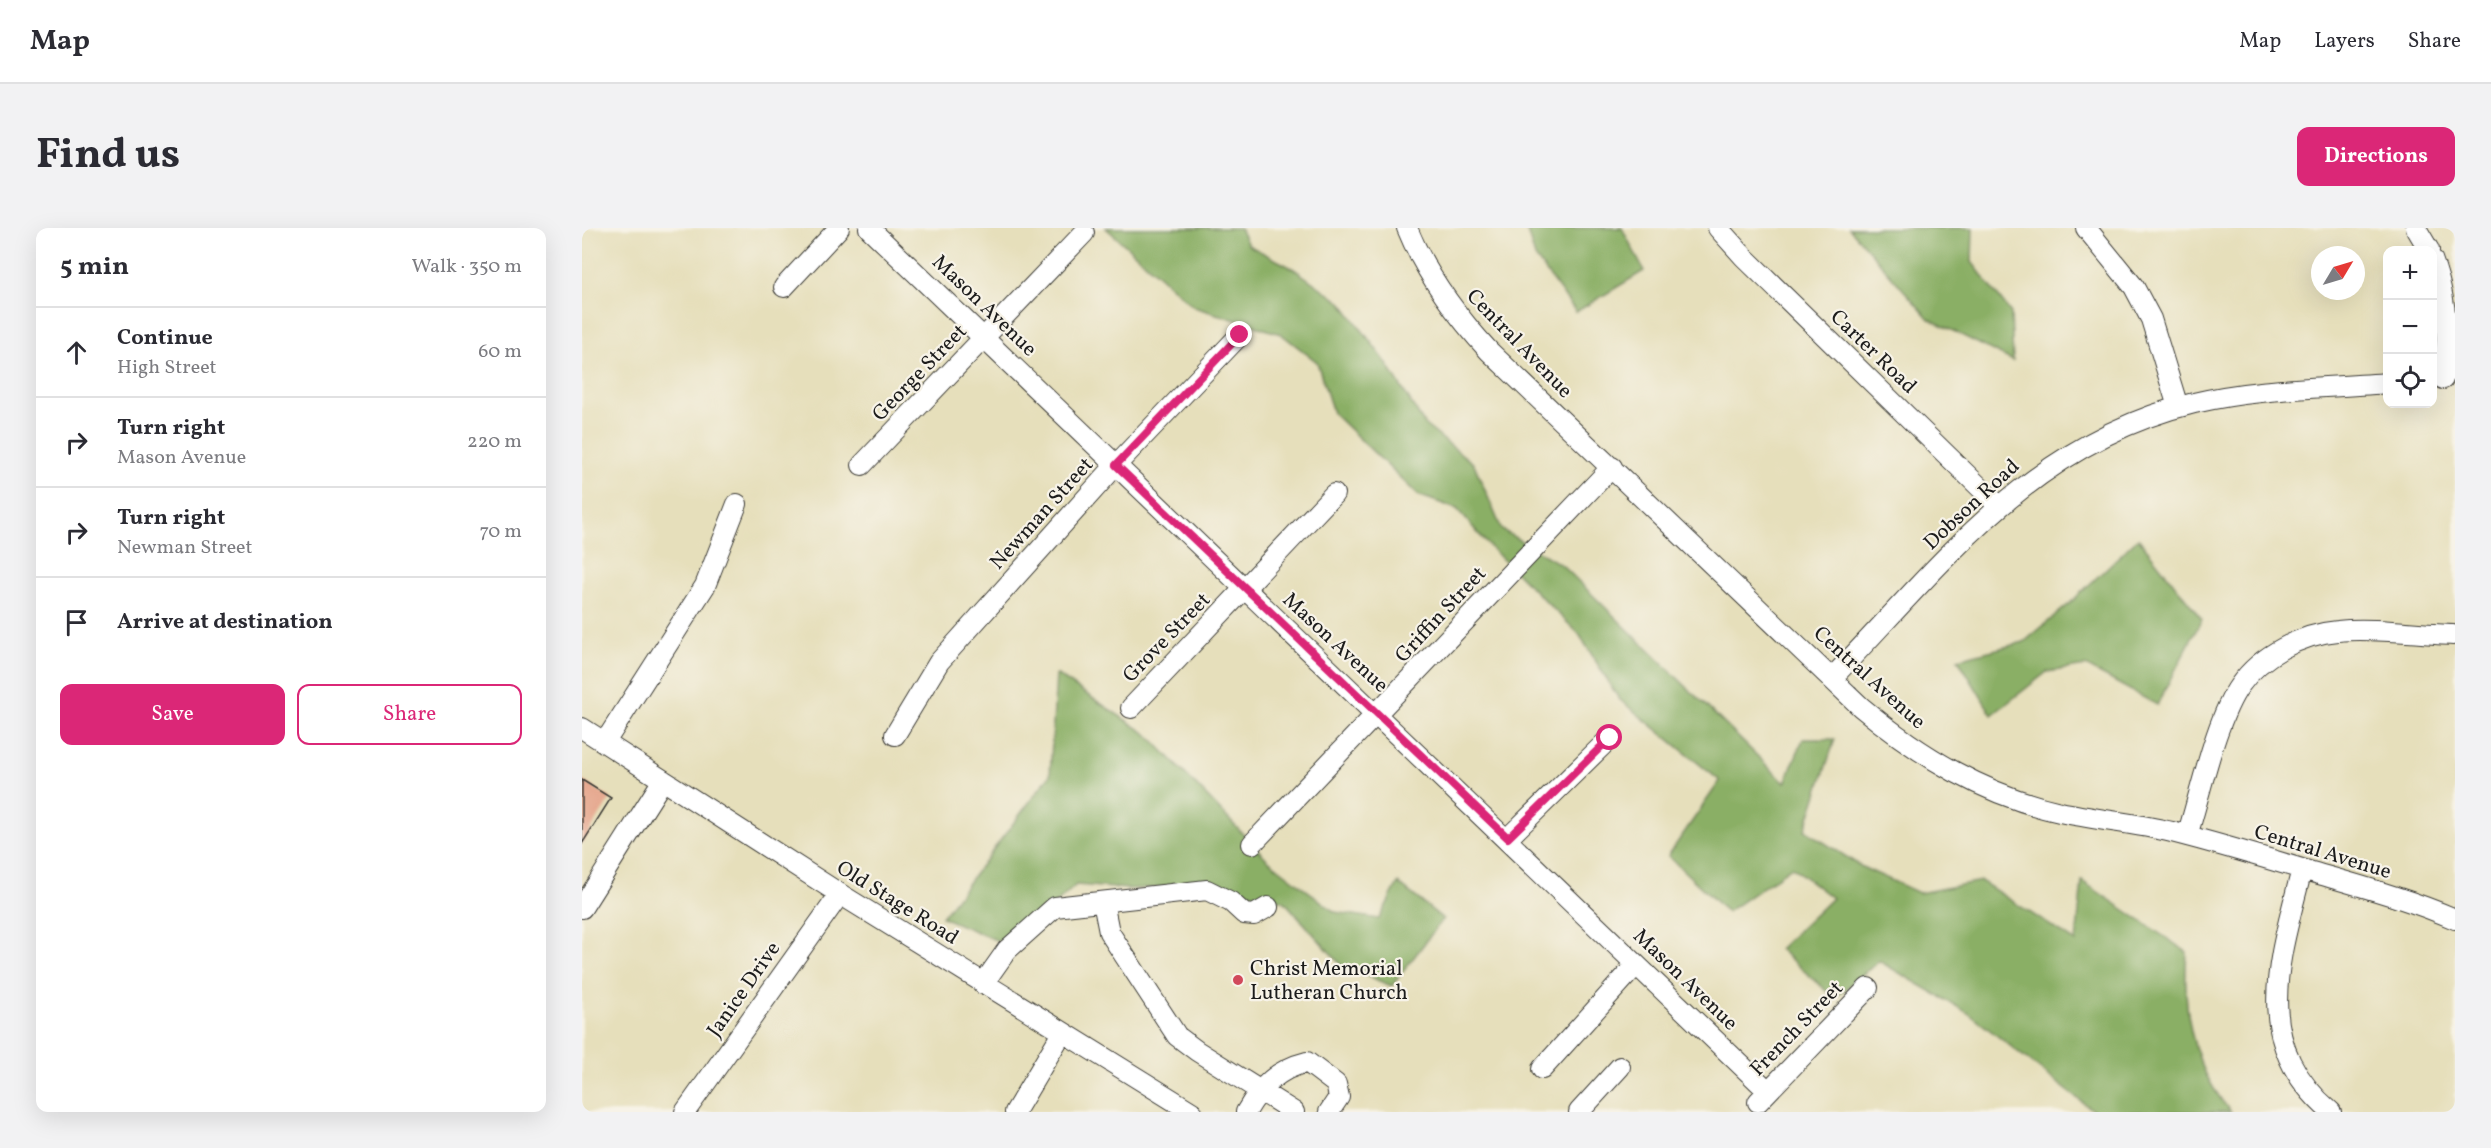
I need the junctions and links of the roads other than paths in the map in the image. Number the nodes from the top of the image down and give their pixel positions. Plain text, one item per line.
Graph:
1 (839, 228) edge
2 (869, 228) edge
3 (1407, 228) edge
4 (1718, 228) edge
5 (2086, 228) edge
6 (2416, 228) edge
7 (1084, 233) dead end
8 (2426, 246) edge
9 (2437, 276) edge
10 (784, 287) dead end
11 (1240, 335) dead end
12 (986, 339) junction
13 (2443, 378) edge
14 (2383, 383) edge
15 (2178, 408) junction
16 (862, 465) dead end
17 (1116, 465) junction
18 (1612, 467) junction
19 (1334, 494) dead end
20 (737, 504) dead end
21 (1999, 506) junction
22 (1246, 590) junction
23 (2453, 635) dead end
24 (1832, 678) junction
25 (1131, 708) dead end
26 (1378, 714) junction
27 (582, 728) edge
28 (895, 735) dead end
29 (1610, 738) dead end
30 (605, 742) junction
31 (663, 780) junction
32 (2187, 836) junction
33 (1508, 838) junction
34 (1252, 844) dead end
35 (2302, 869) junction
36 (840, 894) junction
37 (1103, 902) junction
38 (1268, 907) dead end
39 (582, 908) edge
40 (2455, 919) edge
41 (1636, 965) junction
42 (983, 984) junction
43 (1868, 988) dead end
44 (1062, 1033) junction
45 (1620, 1067) dead end
46 (1542, 1069) dead end
47 (1259, 1089) junction
48 (1763, 1096) joint
49 (685, 1112) edge
50 (1015, 1112) edge
51 (1191, 1112) edge
52 (1246, 1112) edge
53 (1294, 1112) edge
54 (1329, 1112) edge
55 (1579, 1112) edge
56 (2331, 1112) edge

1 - 10 street
2 - 12 street, Mason Avenue
3 - 18 street, Central Avenue
4 - 21 street, Carter Road
5 - 15 street
6 - 8 street
7 - 12 street, George Street
9 - 13 street
11 - 17 street, Newman Street
12 - 16 street, George Street
12 - 17 street, Mason Avenue
14 - 15 street, Dobson Road
15 - 21 street, Dobson Road
17 - 22 street, Mason Avenue
17 - 28 street, Newman Street
18 - 24 street, Central Avenue
18 - 26 street, Griffin Street
19 - 22 street, Grove Street
20 - 30 street
21 - 24 street, Dobson Road
22 - 25 street, Grove Street
22 - 26 street, Mason Avenue
23 - 32 street
24 - 32 street, Central Avenue
26 - 33 street, Mason Avenue
26 - 34 street, Griffin Street
27 - 30 street, Old Stage Road
29 - 33 street
30 - 31 street, Old Stage Road
31 - 36 street, Old Stage Road
31 - 39 street
32 - 35 street, Central Avenue
33 - 41 street, Mason Avenue
35 - 40 street, Central Avenue
35 - 56 street
36 - 42 street, Old Stage Road
36 - 49 street, Janice Drive
37 - 38 street
37 - 42 street
37 - 47 street
41 - 46 street
41 - 48 street, Mason Avenue
42 - 44 street, Old Stage Road
43 - 48 street, French Street
44 - 50 street
44 - 51 street, Old Stage Road
45 - 55 street
47 - 52 street
47 - 53 street
47 - 54 street

